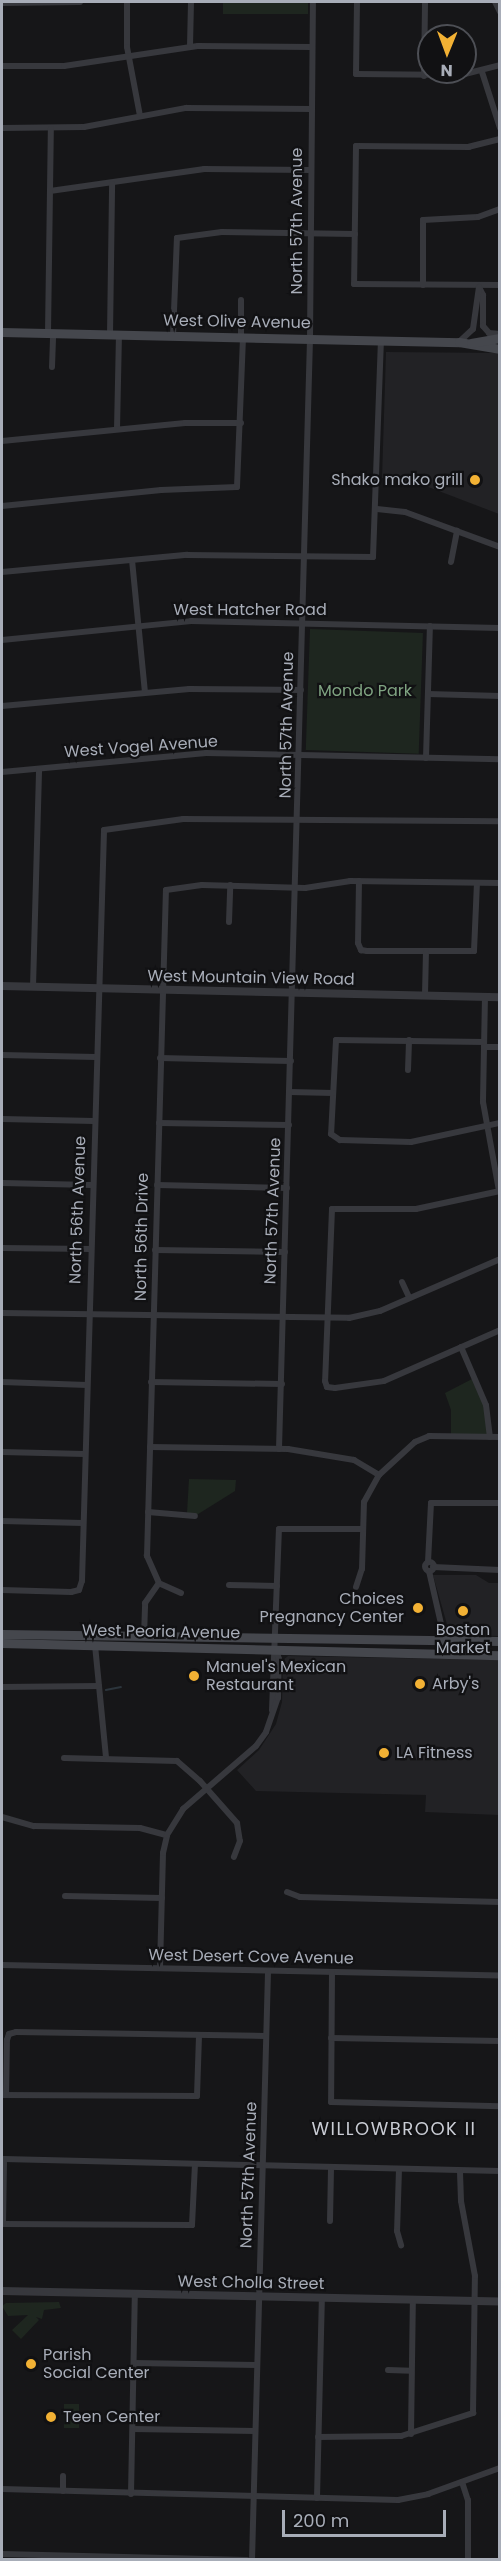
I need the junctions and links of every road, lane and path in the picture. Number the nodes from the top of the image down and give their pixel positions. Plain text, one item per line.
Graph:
1 (80, 2) edge
2 (127, 2) edge
3 (191, 2) edge
4 (313, 2) edge
5 (357, 2) edge
6 (425, 2) edge
7 (495, 2) edge
8 (2, 3) edge
9 (500, 12) edge
10 (425, 24) edge
11 (190, 46) junction
12 (312, 47) junction
13 (129, 56) junction
14 (500, 65) edge
15 (2, 66) edge
16 (477, 72) edge
17 (482, 72) junction
18 (417, 76) edge
19 (312, 109) junction
20 (140, 116) junction
21 (2, 128) edge
22 (500, 128) edge
23 (51, 129) junction
24 (500, 139) edge
25 (311, 170) junction
26 (111, 184) junction
27 (50, 191) junction
28 (500, 209) edge
29 (311, 233) junction
30 (355, 234) junction
31 (423, 285) junction
32 (500, 285) edge
33 (479, 287) junction
34 (242, 300) dead end
35 (2, 332) edge
36 (50, 333) junction
37 (115, 335) junction
38 (172, 336) junction
39 (500, 336) edge
40 (242, 337) junction
41 (310, 339) junction
42 (381, 340) junction
43 (459, 342) junction
44 (471, 343) junction
45 (500, 349) edge
46 (52, 367) dead end
47 (241, 423) junction
48 (117, 429) junction
49 (2, 441) edge
50 (2, 506) edge
51 (377, 509) junction
52 (457, 531) junction
53 (500, 547) edge
54 (305, 556) junction
55 (132, 560) junction
56 (451, 562) dead end
57 (2, 572) edge
58 (303, 623) junction
59 (139, 626) junction
60 (430, 626) junction
61 (500, 628) edge
62 (2, 640) edge
63 (301, 690) junction
64 (145, 692) junction
65 (428, 694) junction
66 (500, 696) edge
67 (2, 706) edge
68 (299, 756) junction
69 (426, 758) junction
70 (500, 759) edge
71 (39, 769) junction
72 (2, 772) edge
73 (298, 821) junction
74 (500, 821) edge
75 (359, 881) junction
76 (477, 883) junction
77 (500, 883) edge
78 (230, 885) junction
79 (296, 888) junction
80 (229, 922) dead end
81 (426, 952) junction
82 (2, 986) edge
83 (33, 987) junction
84 (98, 989) junction
85 (162, 990) junction
86 (293, 992) junction
87 (425, 995) junction
88 (485, 996) junction
89 (500, 997) edge
90 (409, 1040) junction
91 (484, 1044) junction
92 (500, 1047) edge
93 (2, 1055) edge
94 (96, 1058) junction
95 (160, 1058) junction
96 (291, 1061) junction
97 (408, 1070) dead end
98 (290, 1092) junction
99 (333, 1093) junction
100 (2, 1119) edge
101 (94, 1121) junction
102 (159, 1123) junction
103 (500, 1123) edge
104 (289, 1125) junction
105 (486, 1125) junction
106 (2, 1183) edge
107 (92, 1185) junction
108 (157, 1185) junction
109 (287, 1188) junction
110 (499, 1191) edge
111 (2, 1248) edge
112 (91, 1250) junction
113 (155, 1250) junction
114 (285, 1252) junction
115 (500, 1258) edge
116 (402, 1282) dead end
117 (409, 1298) junction
118 (2, 1313) edge
119 (89, 1315) junction
120 (154, 1316) junction
121 (284, 1318) junction
122 (327, 1320) junction
123 (500, 1330) edge
124 (461, 1347) junction
125 (2, 1382) edge
126 (151, 1382) junction
127 (282, 1384) junction
128 (87, 1385) junction
129 (490, 1437) junction
130 (500, 1437) edge
131 (150, 1447) junction
132 (279, 1449) junction
133 (2, 1452) edge
134 (85, 1454) junction
135 (379, 1475) junction
136 (500, 1503) edge
137 (148, 1512) junction
138 (195, 1516) dead end
139 (2, 1521) edge
140 (83, 1523) junction
141 (363, 1529) junction
142 (430, 1566) junction
143 (500, 1570) edge
144 (159, 1583) junction
145 (229, 1585) dead end
146 (277, 1586) junction
147 (356, 1587) dead end
148 (2, 1590) edge
149 (181, 1593) dead end
150 (2, 1634) edge
151 (144, 1636) junction
152 (276, 1638) junction
153 (441, 1640) junction
154 (500, 1641) edge
155 (2, 1643) edge
156 (95, 1645) junction
157 (276, 1650) junction
158 (441, 1654) junction
159 (500, 1655) edge
160 (99, 1686) junction
161 (2, 1688) edge
162 (106, 1757) junction
163 (64, 1758) dead end
164 (207, 1789) junction
165 (2, 1817) edge
166 (167, 1835) junction
167 (234, 1857) dead end
168 (287, 1892) dead end
169 (65, 1896) dead end
170 (162, 1898) junction
171 (500, 1902) edge
172 (2, 1965) edge
173 (160, 1968) junction
174 (267, 1971) junction
175 (332, 1972) junction
176 (500, 1976) edge
177 (199, 2035) junction
178 (266, 2036) junction
179 (331, 2038) junction
180 (500, 2041) edge
181 (4, 2095) edge
182 (500, 2106) edge
183 (195, 2164) junction
184 (263, 2164) junction
185 (331, 2168) junction
186 (399, 2169) junction
187 (460, 2170) junction
188 (500, 2171) edge
189 (330, 2221) dead end
190 (2, 2224) edge
191 (402, 2245) dead end
192 (2, 2291) edge
193 (135, 2294) junction
194 (259, 2296) junction
195 (322, 2297) junction
196 (413, 2299) junction
197 (475, 2300) junction
198 (500, 2301) edge
199 (134, 2363) junction
200 (257, 2365) junction
201 (388, 2370) dead end
202 (411, 2371) junction
203 (133, 2429) junction
204 (255, 2431) junction
205 (411, 2434) junction
206 (318, 2437) junction
207 (500, 2468) edge
208 (63, 2476) dead end
209 (462, 2482) junction
210 (2, 2489) edge
211 (63, 2491) junction
212 (131, 2494) junction
213 (254, 2497) junction
214 (317, 2498) junction
215 (2, 2554) edge
216 (247, 2559) edge
217 (252, 2559) edge
218 (468, 2559) edge

1 - 8 street
2 - 13 street
3 - 11 street
4 - 12 street, North 57th Avenue
5 - 18 street
6 - 10 street
7 - 9 street
11 - 12 street
11 - 13 street
12 - 19 street, North 57th Avenue
13 - 15 street
13 - 20 street
14 - 17 street
16 - 17 street
17 - 22 street
19 - 20 street
19 - 25 street, North 57th Avenue
20 - 23 street
21 - 23 street
23 - 27 street
24 - 30 street
25 - 26 street
25 - 29 street, North 57th Avenue
26 - 27 street
26 - 37 street
27 - 36 street
28 - 31 street
29 - 30 street
29 - 38 street
29 - 41 street, North 57th Avenue
30 - 31 street
31 - 33 street
32 - 33 street
33 - 39 street
33 - 43 street
34 - 40 street
35 - 36 main road, West Olive Avenue
36 - 37 main road, West Olive Avenue
36 - 46 street
37 - 38 main road, West Olive Avenue
37 - 48 street
38 - 40 main road, West Olive Avenue
39 - 44 main road, West Olive Avenue
40 - 41 main road, West Olive Avenue
40 - 47 street
41 - 42 main road, West Olive Avenue
41 - 54 street, North 57th Avenue
42 - 43 main road, West Olive Avenue
42 - 51 street
43 - 44 main road, West Olive Avenue
44 - 45 main road, West Olive Avenue
47 - 48 street
47 - 50 street
48 - 49 street
51 - 52 street
51 - 54 street
52 - 53 street
52 - 56 street
54 - 55 street
54 - 58 street, North 57th Avenue
55 - 57 street
55 - 59 street
58 - 59 street, West Hatcher Road
58 - 60 street, West Hatcher Road
58 - 63 street, North 57th Avenue
59 - 62 street, West Hatcher Road
59 - 64 street
60 - 61 street, West Hatcher Road
60 - 65 street
63 - 64 street
63 - 68 street, North 57th Avenue
64 - 67 street
65 - 66 street
65 - 69 street
68 - 69 street, West Vogel Avenue
68 - 71 street, West Vogel Avenue
68 - 73 street, North 57th Avenue
69 - 70 street, West Vogel Avenue
71 - 72 street, West Vogel Avenue
71 - 83 street
73 - 74 street
73 - 79 street, North 57th Avenue
73 - 84 street, North 56th Avenue
75 - 76 street
75 - 79 street
75 - 81 street
76 - 77 street
76 - 81 street
78 - 79 street
78 - 80 street
78 - 85 street, North 56th Drive
79 - 86 street, North 57th Avenue
81 - 87 street
82 - 83 street, West Mountain View Road
83 - 84 street, West Mountain View Road
84 - 85 street, West Mountain View Road
84 - 94 street, North 56th Avenue
85 - 86 street, West Mountain View Road
85 - 95 street, North 56th Drive
86 - 87 street, West Mountain View Road
86 - 96 street, North 57th Avenue
87 - 88 street, West Mountain View Road
88 - 89 street, West Mountain View Road
88 - 91 street
90 - 91 street
90 - 97 street
90 - 99 street
91 - 92 street
91 - 105 street
93 - 94 street
94 - 101 street, North 56th Avenue
95 - 96 street
95 - 102 street, North 56th Drive
96 - 98 street, North 57th Avenue
98 - 99 street
98 - 104 street, North 57th Avenue
99 - 105 street
100 - 101 street
101 - 107 street, North 56th Avenue
102 - 104 street
102 - 108 street, North 56th Drive
103 - 105 street
104 - 109 street, North 57th Avenue
105 - 110 street
106 - 107 street
107 - 112 street, North 56th Avenue
108 - 109 street
108 - 113 street, North 56th Drive
109 - 114 street, North 57th Avenue
110 - 122 street
111 - 112 street
112 - 119 street, North 56th Avenue
113 - 114 street
113 - 120 street, North 56th Drive
114 - 121 street, North 57th Avenue
115 - 117 street
116 - 117 street
117 - 122 street
118 - 119 street
119 - 120 street
119 - 128 street, North 56th Avenue
120 - 121 street
120 - 126 street, North 56th Drive
121 - 122 street
121 - 127 street, North 57th Avenue
122 - 124 street
123 - 124 street
124 - 129 street
125 - 128 street
126 - 127 street
126 - 131 street, North 56th Drive
127 - 132 street, North 57th Avenue
128 - 134 street, North 56th Avenue
129 - 130 street
129 - 135 street
131 - 132 street
131 - 137 street, North 56th Drive
132 - 135 street
133 - 134 street
134 - 140 street, North 56th Avenue
135 - 141 street
136 - 142 street
137 - 138 street
137 - 144 street, North 56th Drive
139 - 140 street
140 - 148 street, North 56th Avenue
141 - 146 street
141 - 147 street
142 - 143 street
142 - 153 street
144 - 149 street
144 - 151 street
145 - 146 street
146 - 152 street
150 - 151 main road, West Peoria Avenue
151 - 152 main road, West Peoria Avenue
152 - 153 main road, West Peoria Avenue
152 - 157 street
153 - 154 main road, West Peoria Avenue
153 - 158 street
155 - 156 main road, West Peoria Avenue
156 - 157 main road, West Peoria Avenue
156 - 160 street
157 - 158 main road, West Peoria Avenue
157 - 164 street
158 - 159 main road, West Peoria Avenue
160 - 161 street
160 - 162 street
162 - 163 street
162 - 164 street
164 - 166 street
164 - 167 street
165 - 166 street
166 - 170 street
168 - 171 street
169 - 170 street
170 - 173 street
172 - 173 street, West Desert Cove Avenue
173 - 174 street, West Desert Cove Avenue
174 - 175 street, West Desert Cove Avenue
174 - 178 street, North 57th Avenue
175 - 176 street, West Desert Cove Avenue
175 - 179 street
177 - 178 street
177 - 181 street
177 - 181 street
178 - 184 street, North 57th Avenue
179 - 180 street
179 - 182 street
183 - 184 street
183 - 190 street
183 - 190 street
184 - 185 street
184 - 194 street, North 57th Avenue
185 - 186 street
185 - 189 street
186 - 187 street
186 - 191 street
187 - 188 street
187 - 197 street
192 - 193 street, West Cholla Street
193 - 194 street, West Cholla Street
193 - 199 street
194 - 195 street, West Cholla Street
194 - 200 street, North 57th Avenue
195 - 196 street, West Cholla Street
195 - 206 street
196 - 197 street, West Cholla Street
196 - 202 street
197 - 198 street, West Cholla Street
197 - 205 street
199 - 200 street
199 - 203 street
200 - 204 street, North 57th Avenue
201 - 202 street
202 - 205 street
203 - 204 street
203 - 212 street
204 - 213 street, North 57th Avenue
205 - 206 street
206 - 214 street
207 - 209 street
208 - 211 street
209 - 214 street
209 - 218 street
210 - 211 street
211 - 212 street
212 - 213 street
213 - 214 street
213 - 217 street, North 57th Avenue
215 - 216 street

